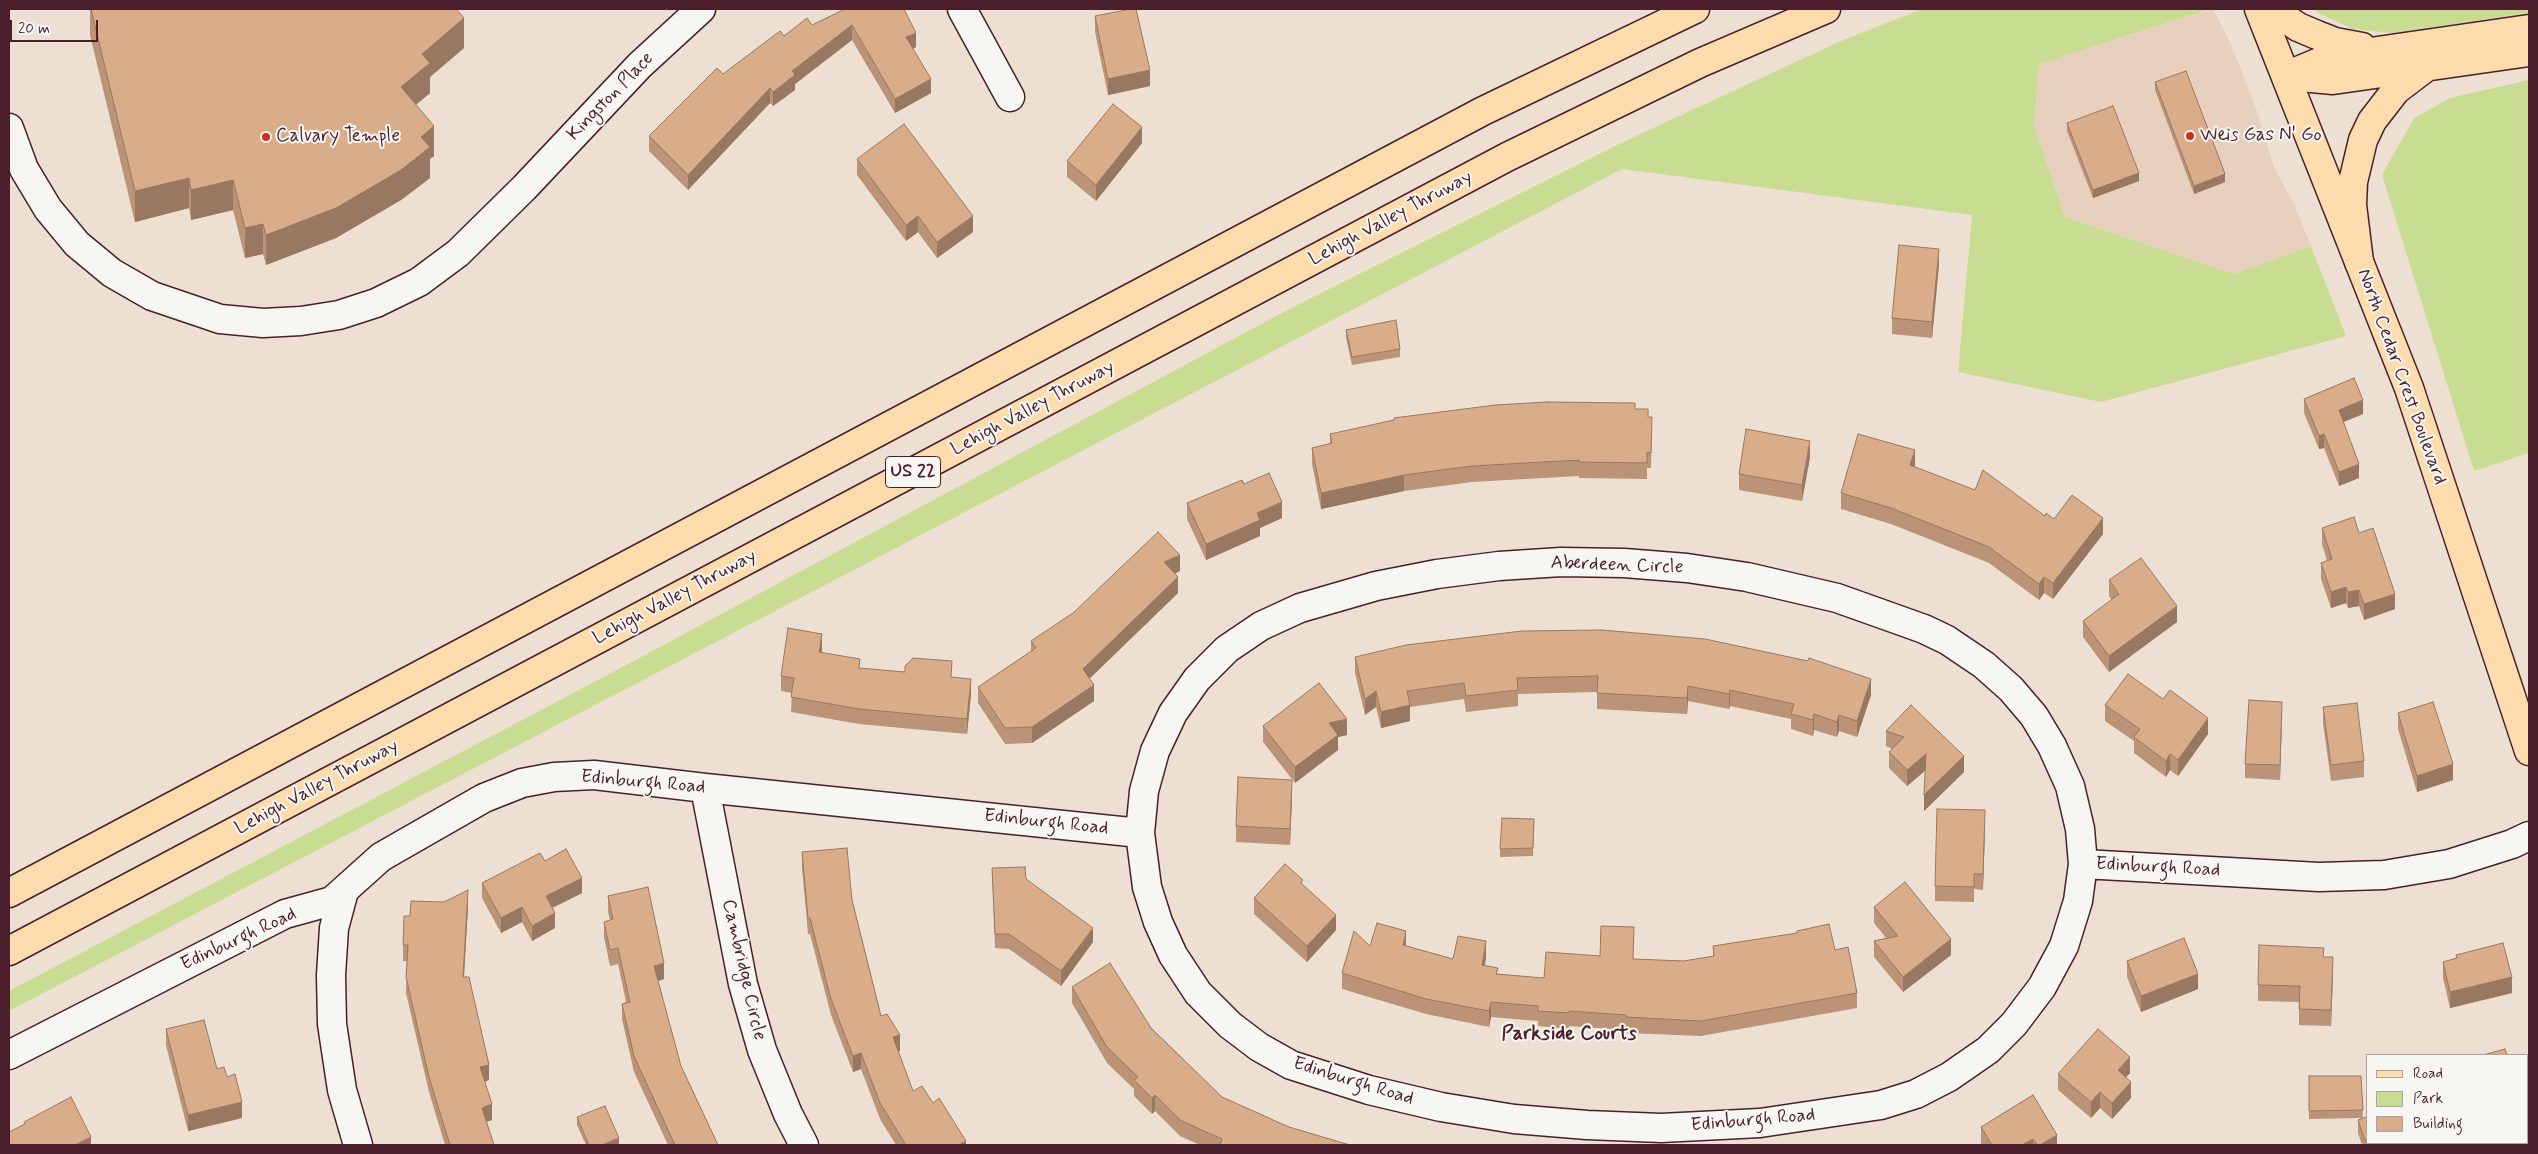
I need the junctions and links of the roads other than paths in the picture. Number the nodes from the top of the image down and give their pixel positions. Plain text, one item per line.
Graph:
1 (702, 9) edge
2 (962, 9) edge
3 (1695, 9) edge
4 (1826, 9) edge
5 (2258, 9) edge
6 (2272, 9) edge
7 (2529, 29) edge
8 (2383, 50) junction
9 (2529, 52) edge
10 (2428, 66) junction
11 (2286, 76) junction
12 (1010, 97) dead end
13 (9, 128) edge
14 (2359, 262) junction
15 (2529, 751) edge
16 (705, 788) junction
17 (1140, 833) junction
18 (2529, 836) edge
19 (2083, 864) junction
20 (344, 892) junction
21 (9, 893) edge
22 (9, 951) edge
23 (9, 1055) edge
24 (1661, 1136) edge
25 (358, 1145) edge
26 (804, 1145) edge

1 - 13 street, Kingston Place
2 - 12 street
3 - 21 main road, US 22
4 - 22 main road, Lehigh Valley Thruway / US 22
5 - 11 main road, North Cedar Crest Boulevard
6 - 8 main road
7 - 8 main road
8 - 11 main road
9 - 10 main road
10 - 11 main road
10 - 14 main road
11 - 14 main road, North Cedar Crest Boulevard
14 - 15 main road, North Cedar Crest Boulevard
16 - 17 street, Edinburgh Road
16 - 20 street, Edinburgh Road
16 - 26 street, Cambridge Circle
17 - 19 street, Aberdeen Circle
17 - 24 street, Edinburgh Road
18 - 19 street, Edinburgh Road
19 - 24 street, Edinburgh Road
20 - 23 street, Edinburgh Road
20 - 25 street

